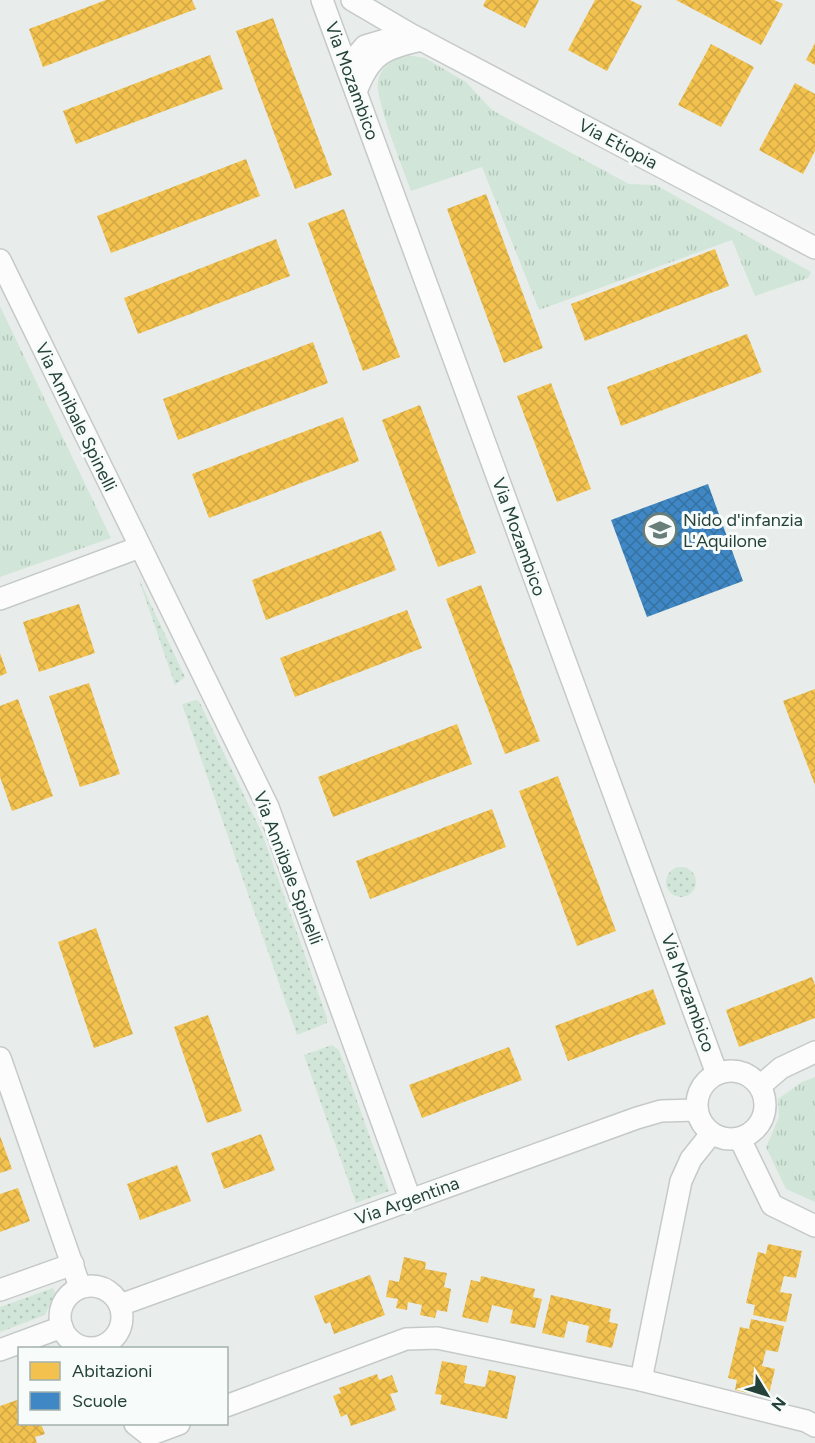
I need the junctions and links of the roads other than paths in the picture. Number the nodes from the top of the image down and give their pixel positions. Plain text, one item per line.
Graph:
1 (322, 0) edge
2 (351, 0) edge
3 (422, 40) junction
4 (347, 67) junction
5 (356, 92) junction
6 (815, 248) edge
7 (0, 260) edge
8 (6, 280) edge
9 (140, 547) junction
10 (0, 599) edge
11 (815, 1053) edge
12 (0, 1058) edge
13 (717, 1074) junction
14 (760, 1086) junction
15 (697, 1110) junction
16 (711, 1134) junction
17 (740, 1139) junction
18 (410, 1199) junction
19 (815, 1226) edge
20 (73, 1264) junction
21 (80, 1287) junction
22 (0, 1290) edge
23 (120, 1305) junction
24 (62, 1327) junction
25 (84, 1347) edge
26 (104, 1347) edge
27 (0, 1350) edge
28 (641, 1380) junction
29 (228, 1405) edge
30 (136, 1425) edge
31 (176, 1425) edge
32 (815, 1426) edge

1 - 4 street, Via Mozambico
2 - 3 street, Via Etiopia
3 - 4 street, Via Etiopia
3 - 5 street
3 - 6 street, Via Etiopia
4 - 5 street, Via Mozambico
5 - 13 street, Via Mozambico
7 - 8 street, Via Annibale Spinelli
8 - 9 street, Via Annibale Spinelli
9 - 10 street
9 - 18 street, Via Annibale Spinelli
11 - 14 street
12 - 20 street
13 - 14 street
13 - 15 street
14 - 17 street
15 - 16 street
15 - 18 street, Via Argentina
16 - 17 street
16 - 28 street
17 - 19 street
18 - 23 street, Via Argentina
20 - 21 street
20 - 22 street
21 - 23 street
21 - 24 street
23 - 26 street
24 - 25 street
24 - 27 street
28 - 29 street
28 - 32 street
30 - 31 street

